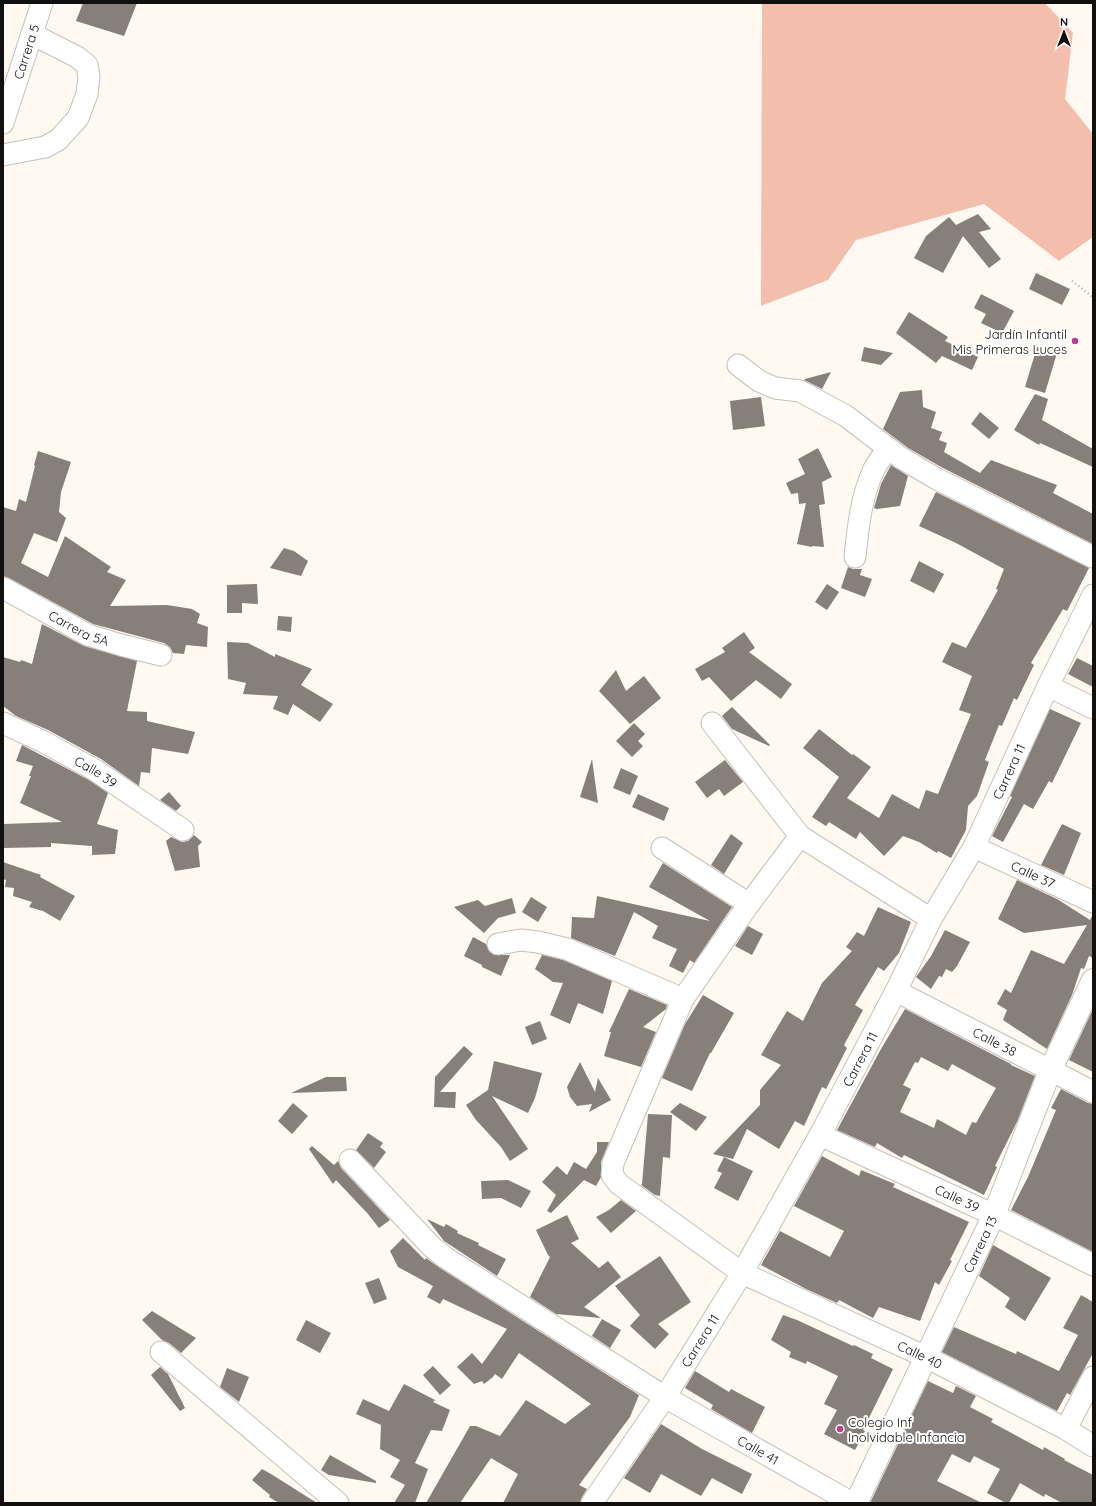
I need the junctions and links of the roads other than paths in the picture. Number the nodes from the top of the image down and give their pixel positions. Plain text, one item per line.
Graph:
1 (42, 3) edge
2 (32, 34) junction
3 (3, 123) edge
4 (3, 155) edge
5 (738, 365) dead end
6 (888, 448) junction
7 (854, 557) dead end
8 (1093, 557) edge
9 (3, 588) edge
10 (1093, 595) edge
11 (161, 655) dead end
12 (1048, 686) junction
13 (1093, 708) edge
14 (3, 723) edge
15 (712, 723) dead end
16 (183, 830) dead end
17 (800, 836) junction
18 (974, 847) junction
19 (662, 848) dead end
20 (1093, 902) edge
21 (749, 904) junction
22 (931, 919) junction
23 (498, 944) dead end
24 (1093, 980) edge
25 (896, 991) junction
26 (683, 999) junction
27 (1050, 1070) junction
28 (1093, 1092) edge
29 (820, 1135) junction
30 (350, 1160) dead end
31 (994, 1215) junction
32 (1093, 1265) edge
33 (742, 1273) junction
34 (161, 1352) dead end
35 (926, 1357) junction
36 (1093, 1377) edge
37 (665, 1397) junction
38 (1066, 1429) junction
39 (1093, 1446) edge
40 (338, 1503) edge
41 (592, 1503) edge
42 (852, 1503) edge
43 (856, 1503) edge

1 - 2 street, Carrera 5
2 - 3 street, Carrera 5
2 - 4 street
5 - 6 street
6 - 7 street
6 - 8 street
9 - 11 street, Carrera 5A
10 - 12 street, Carrera 11
12 - 13 street
12 - 18 street, Carrera 11
14 - 16 street, Calle 39
15 - 17 street
17 - 21 street
17 - 22 street
18 - 20 street, Calle 37
18 - 22 street, Carrera 11
19 - 21 street
21 - 26 street
22 - 25 street, Carrera 11
23 - 26 street
24 - 27 street, Carrera 13
25 - 27 street, Calle 38
25 - 29 street, Carrera 11
26 - 33 street
27 - 28 street, Calle 38
27 - 31 street, Carrera 13
29 - 31 street, Calle 39
29 - 33 street, Carrera 11
30 - 37 street, Calle 41
31 - 32 street, Calle 39
31 - 35 street, Carrera 13
33 - 35 street, Calle 40
33 - 37 street, Carrera 11
34 - 40 street
35 - 38 street, Calle 40
35 - 43 street, Carrera 13
36 - 38 street
37 - 41 street, Carrera 11
37 - 42 street, Calle 41
38 - 39 street, Calle 40

